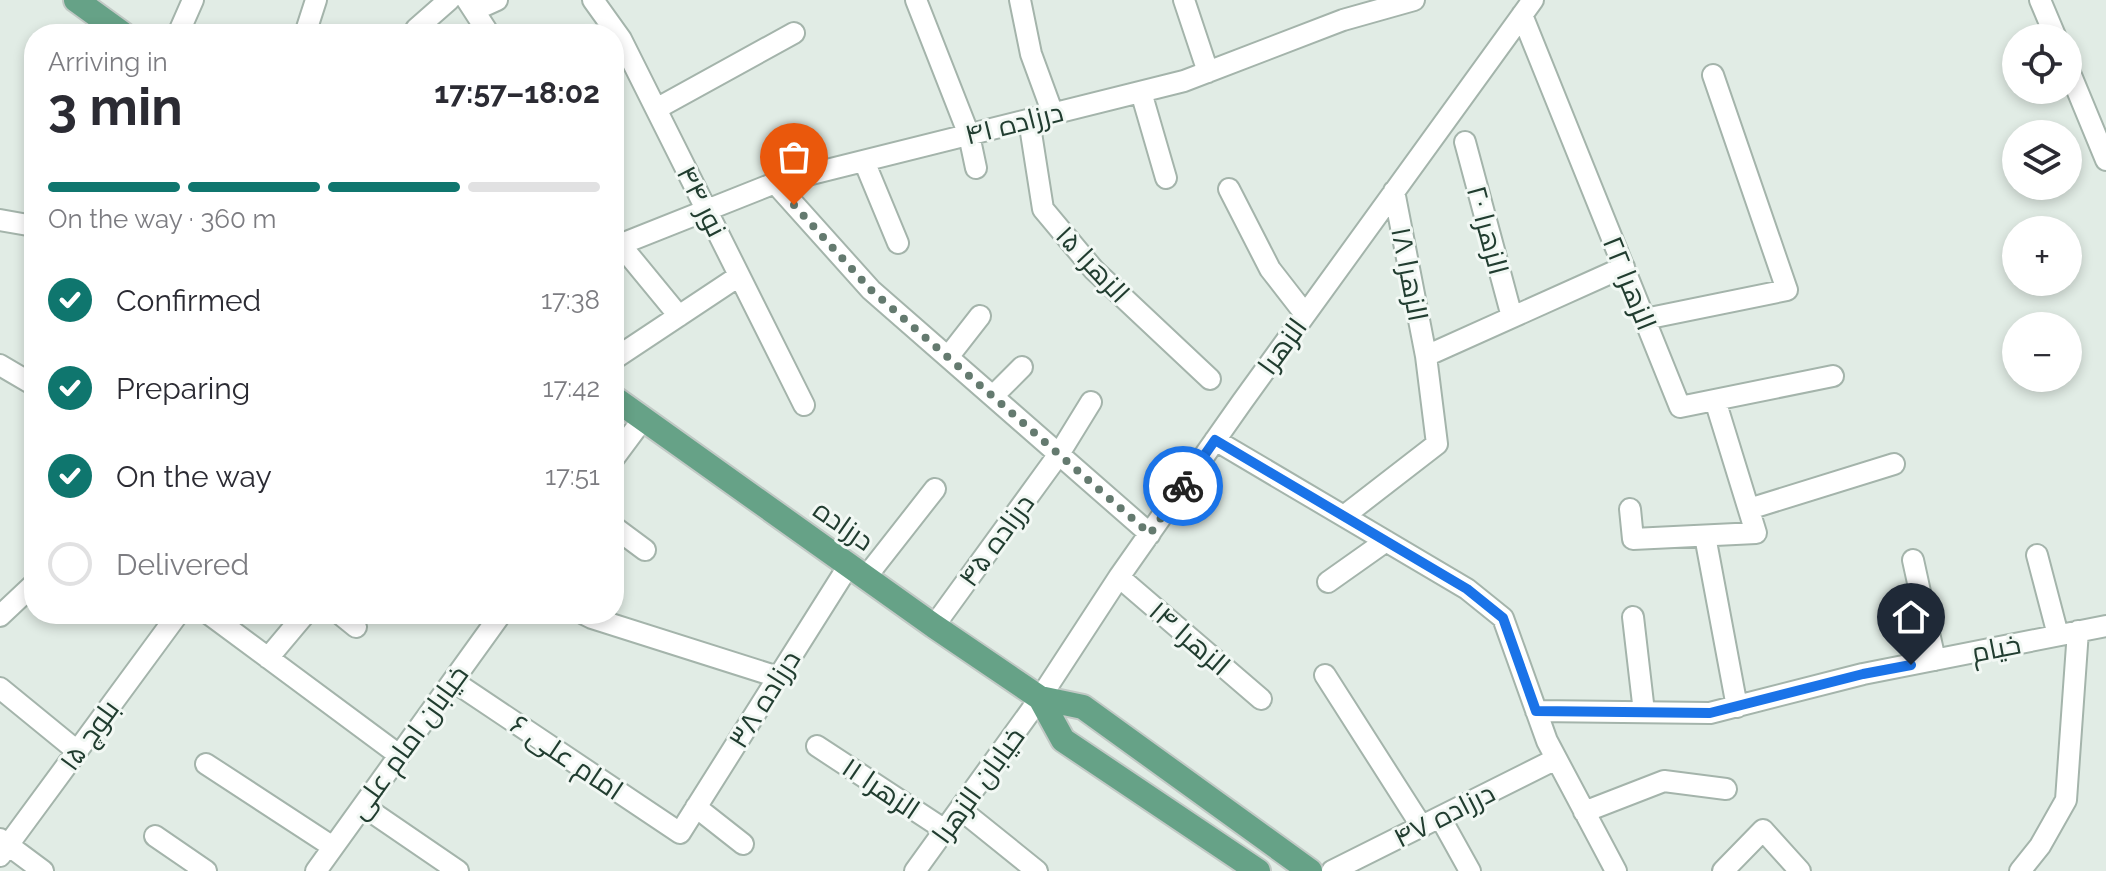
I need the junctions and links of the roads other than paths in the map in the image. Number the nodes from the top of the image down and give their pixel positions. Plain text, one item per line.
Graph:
1 (76, 0) edge
2 (193, 0) edge
3 (316, 0) edge
4 (449, 0) edge
5 (497, 0) edge
6 (593, 0) edge
7 (916, 0) edge
8 (1020, 0) edge
9 (1184, 0) edge
10 (1414, 0) edge
11 (2040, 0) edge
12 (471, 5) edge
13 (1527, 8) edge
14 (109, 24) edge
15 (182, 24) edge
16 (308, 24) edge
17 (422, 24) edge
18 (483, 24) edge
19 (610, 24) edge
20 (2050, 24) edge
21 (794, 33) dead end
22 (624, 45) edge
23 (1208, 72) junction
24 (1713, 75) dead end
25 (1141, 92) junction
26 (2082, 102) edge
27 (656, 109) junction
28 (1053, 114) junction
29 (1029, 120) junction
30 (969, 135) junction
31 (1465, 142) dead end
32 (2106, 160) edge
33 (864, 161) junction
34 (976, 168) dead end
35 (1166, 178) dead end
36 (775, 183) junction
37 (1229, 189) dead end
38 (1394, 191) junction
39 (706, 210) junction
40 (0, 220) edge
41 (24, 223) edge
42 (624, 240) edge
43 (898, 243) dead end
44 (624, 253) edge
45 (1624, 267) junction
46 (739, 276) junction
47 (1305, 314) junction
48 (679, 316) junction
49 (980, 316) dead end
50 (1512, 317) junction
51 (1645, 319) junction
52 (624, 352) edge
53 (1426, 356) junction
54 (948, 357) junction
55 (0, 365) edge
56 (1022, 367) dead end
57 (1833, 376) dead end
58 (24, 379) edge
59 (1210, 379) dead end
60 (993, 396) junction
61 (1715, 400) junction
62 (1091, 402) dead end
63 (624, 405) edge
64 (804, 405) dead end
65 (643, 419) junction
66 (1215, 440) junction
67 (624, 445) edge
68 (1059, 454) junction
69 (1894, 464) dead end
70 (935, 489) dead end
71 (1630, 509) dead end
72 (1749, 509) junction
73 (1344, 516) junction
74 (624, 534) edge
75 (1150, 534) junction
76 (1705, 536) junction
77 (1386, 541) junction
78 (645, 550) dead end
79 (2037, 555) dead end
80 (1913, 560) dead end
81 (857, 571) junction
82 (1119, 577) junction
83 (1328, 582) dead end
84 (24, 593) edge
85 (0, 616) edge
86 (1633, 617) dead end
87 (171, 624) edge
88 (222, 624) edge
89 (297, 624) edge
90 (494, 624) edge
91 (611, 624) edge
92 (934, 626) junction
93 (2106, 626) edge
94 (2068, 633) junction
95 (268, 658) junction
96 (1935, 660) junction
97 (1325, 675) dead end
98 (778, 677) junction
99 (453, 681) junction
100 (0, 688) edge
101 (1040, 698) junction
102 (1261, 699) dead end
103 (1737, 707) junction
104 (1536, 711) junction
105 (1644, 712) junction
106 (817, 746) dead end
107 (77, 751) junction
108 (399, 755) junction
109 (1556, 759) junction
110 (206, 764) dead end
111 (1726, 789) dead end
112 (363, 806) junction
113 (696, 807) junction
114 (960, 809) junction
115 (1584, 812) junction
116 (1440, 817) junction
117 (1422, 827) junction
118 (945, 830) junction
119 (680, 833) joint
120 (155, 836) dead end
121 (743, 844) dead end
122 (333, 847) junction
123 (7, 848) edge
124 (321, 869) edge
125 (43, 871) edge
126 (206, 871) edge
127 (458, 871) edge
128 (915, 871) edge
129 (1037, 871) edge
130 (1258, 871) edge
131 (1310, 871) edge
132 (1332, 871) edge
133 (1470, 871) edge
134 (1616, 871) edge
135 (1723, 871) edge
136 (1800, 871) edge
137 (2020, 871) edge

1 - 14 main road
2 - 15 street
3 - 16 street
4 - 17 street
5 - 12 street
6 - 19 street, نور ۴۴
7 - 30 street
8 - 28 street
9 - 23 street
10 - 23 street, درزاده ۴۱
11 - 20 street
12 - 18 street
13 - 38 street, الزهرا
13 - 45 street, الزهرا ۲۲
21 - 27 street
22 - 27 street, نور ۴۴
23 - 25 street, درزاده ۴۱
24 - 51 street
25 - 28 street, درزاده ۴۱
25 - 35 street
26 - 32 street
27 - 39 street, نور ۴۴
28 - 29 street, درزاده ۴۱
29 - 30 street, درزاده ۴۱
29 - 59 street, الزهرا ۱۵
30 - 33 street, درزاده ۴۱
30 - 34 street
31 - 50 street, الزهرا ۲۰
33 - 36 street, درزاده ۴۱
33 - 43 street
36 - 39 street, درزاده ۴۱
36 - 54 street
37 - 47 street
38 - 47 street, الزهرا
38 - 53 street, الزهرا ۱۸
39 - 42 street, درزاده ۴۱
39 - 46 street, نور ۴۴
40 - 41 street
44 - 48 street
45 - 50 street
45 - 51 street, الزهرا ۲۲
46 - 48 street
46 - 64 street, نور ۴۴
47 - 66 street, الزهرا
48 - 52 street
49 - 54 street
50 - 53 street
51 - 61 street, الزهرا ۲۲
53 - 73 street, الزهرا ۱۸
54 - 60 street
55 - 58 street
56 - 60 street
57 - 61 street, الزهرا ۲۲
60 - 68 street
61 - 72 street
62 - 68 street, درزاده ۴۵
63 - 65 main road, درزاده
65 - 67 street
65 - 81 main road, درزاده
66 - 73 street
66 - 75 street, الزهرا
68 - 75 street
68 - 92 street, درزاده ۴۵
69 - 72 street
70 - 81 street, درزاده ۳۸
71 - 76 street
72 - 76 street
73 - 77 street
74 - 78 street
75 - 82 street, الزهرا
76 - 103 street
77 - 83 street
77 - 104 street
79 - 94 street
80 - 96 street
81 - 92 main road, درزاده
81 - 98 street, درزاده ۳۸
82 - 101 street, الزهرا
82 - 102 street, الزهرا ۱۴
84 - 85 street
86 - 105 street
87 - 107 street, بلوچ ۱۵
88 - 95 street
89 - 95 street
90 - 99 street, خیابان امام علی
91 - 98 street
92 - 101 main road, درزاده
93 - 94 street, خیام
94 - 96 street, خیام
94 - 137 street
95 - 108 street
96 - 103 street, خیام
97 - 117 street
98 - 113 street, درزاده ۳۸
99 - 108 street, خیابان امام علی
99 - 119 street, امام علی ۶
100 - 107 street
101 - 114 street, خیابان الزهرا
101 - 130 main road, درزاده
101 - 131 main road, درزاده
103 - 105 street, خیام
104 - 105 street, خیام
104 - 109 street
106 - 118 street, الزهرا ۱۱
107 - 123 street, بلوچ ۱۵
108 - 112 street, خیابان امام علی
109 - 115 street
109 - 116 street, درزاده ۴۷
110 - 122 street
111 - 115 street
112 - 122 street, خیابان امام علی
112 - 127 street
113 - 119 street, درزاده ۳۸
113 - 121 street
114 - 118 street, خیابان الزهرا
114 - 129 street
115 - 134 street
116 - 117 street, درزاده ۴۷
116 - 133 street
117 - 132 street, درزاده ۴۷
118 - 128 street, خیابان الزهرا
120 - 126 street
122 - 124 street, خیابان امام علی
123 - 125 street
135 - 136 street

